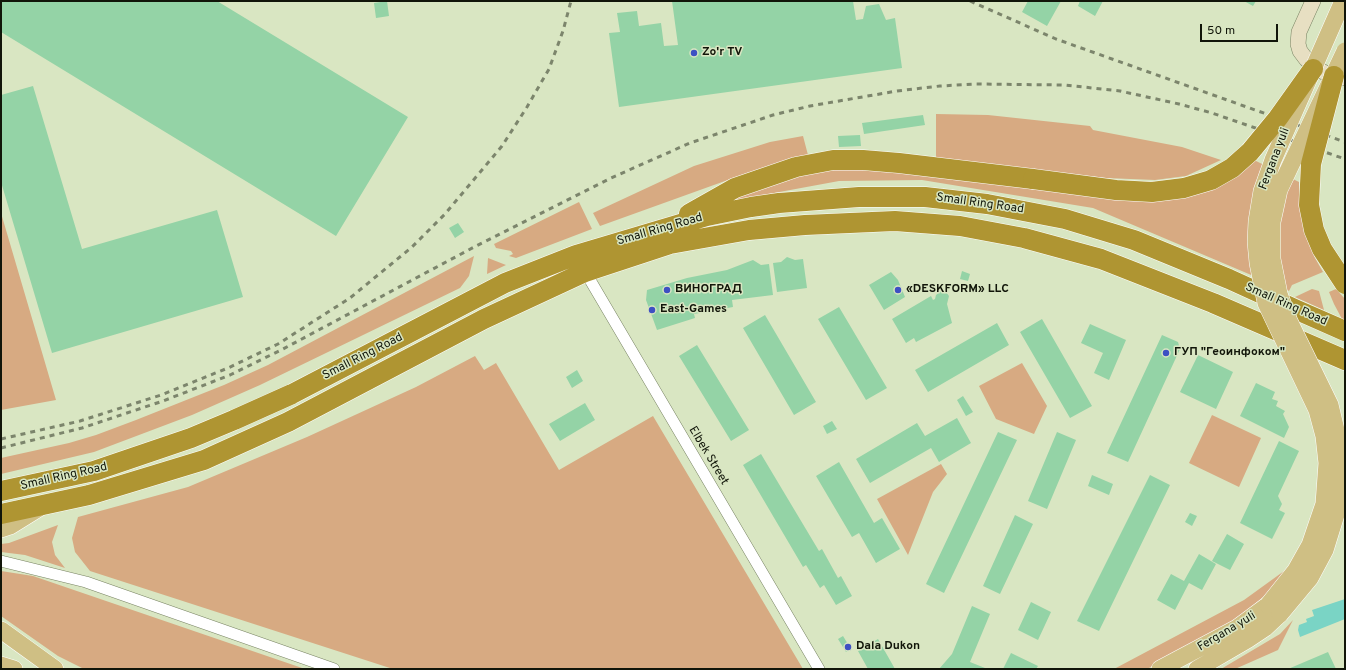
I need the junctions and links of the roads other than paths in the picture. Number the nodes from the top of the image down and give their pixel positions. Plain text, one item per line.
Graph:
1 (1313, 1) edge
2 (1343, 1) edge
3 (1345, 51) edge
4 (1313, 69) junction
5 (1339, 77) edge
6 (663, 228) junction
7 (576, 254) junction
8 (585, 272) junction
9 (1345, 284) edge
10 (1345, 330) edge
11 (1345, 360) edge
12 (1, 491) edge
13 (42, 505) junction
14 (1, 514) edge
15 (1, 529) edge
16 (1, 560) edge
17 (1274, 610) junction
18 (1, 630) edge
19 (1, 665) edge
20 (14, 669) edge
21 (56, 669) edge
22 (334, 669) edge
23 (819, 669) edge
24 (1160, 669) edge
25 (1196, 669) edge

1 - 5 street
2 - 4 main road, Fergana yuli, bridge
3 - 5 main road, Fergana yuli, bridge
4 - 6 highway, bridge
4 - 17 main road, Fergana yuli, bridge
5 - 9 highway, bridge
5 - 17 main road, Fergana yuli, bridge
6 - 7 highway, Small Ring Road
6 - 10 highway, Small Ring Road
7 - 8 street, Elbek Street
7 - 12 highway, Small Ring Road
8 - 11 highway, Small Ring Road
8 - 13 highway, Small Ring Road
8 - 23 street, Elbek Street
13 - 14 highway, Small Ring Road
13 - 15 main road
16 - 22 street
17 - 24 main road, Fergana yuli
17 - 25 main road, Fergana yuli
18 - 21 main road
19 - 20 main road

